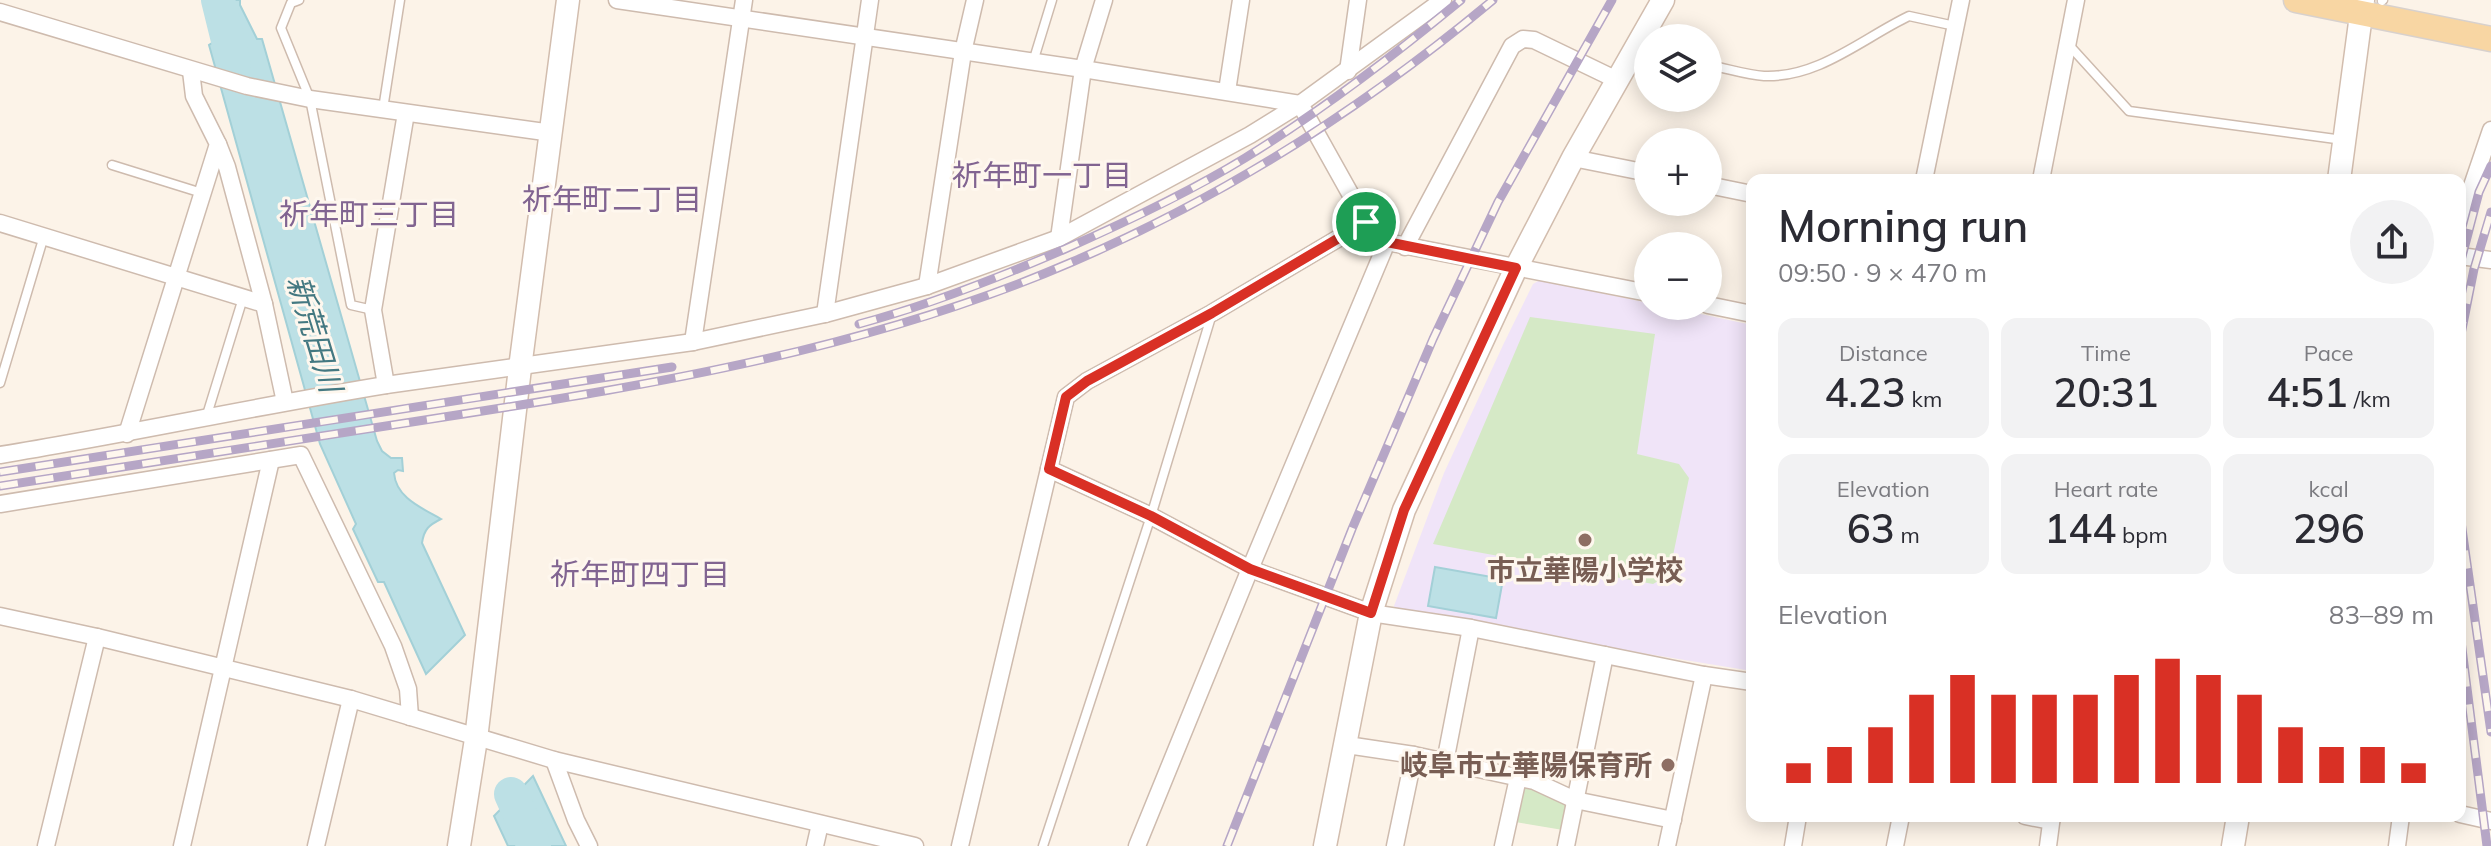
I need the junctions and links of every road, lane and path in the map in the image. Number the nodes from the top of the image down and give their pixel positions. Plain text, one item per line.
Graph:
1 (299, 0) edge
2 (400, 0) edge
3 (568, 0) edge
4 (617, 0) edge
5 (744, 0) edge
6 (870, 0) edge
7 (975, 0) edge
8 (1052, 0) edge
9 (1104, 0) edge
10 (1241, 0) edge
11 (1358, 0) edge
12 (1443, 0) edge
13 (1663, 0) edge
14 (1961, 0) edge
15 (2076, 0) edge
16 (2296, 0) edge
17 (2373, 3) edge
18 (0, 12) edge
19 (741, 18) junction
20 (2491, 22) edge
21 (1653, 24) edge
22 (1955, 26) junction
23 (865, 37) junction
24 (2491, 39) edge
25 (2067, 43) junction
26 (963, 52) junction
27 (1634, 59) edge
28 (1033, 62) junction
29 (1722, 68) edge
30 (1083, 69) junction
31 (1348, 71) junction
32 (197, 73) junction
33 (1617, 80) junction
34 (1227, 91) junction
35 (310, 99) junction
36 (1300, 104) junction
37 (383, 110) junction
38 (406, 113) junction
39 (2491, 130) edge
40 (552, 133) junction
41 (2344, 141) junction
42 (218, 144) junction
43 (1573, 158) junction
44 (112, 165) dead end
45 (1634, 170) edge
46 (1925, 174) edge
47 (2042, 174) edge
48 (2340, 174) edge
49 (1722, 188) edge
50 (202, 193) junction
51 (1746, 193) edge
52 (2466, 203) edge
53 (1366, 222) junction
54 (0, 223) edge
55 (44, 236) junction
56 (1059, 238) junction
57 (1387, 242) junction
58 (1405, 247) junction
59 (2466, 257) edge
60 (2491, 260) edge
61 (1516, 268) junction
62 (176, 278) junction
63 (927, 286) junction
64 (1634, 290) edge
65 (243, 298) junction
66 (264, 304) junction
67 (1722, 308) edge
68 (373, 310) junction
69 (1212, 313) junction
70 (1746, 313) edge
71 (825, 314) junction
72 (693, 342) junction
73 (520, 368) junction
74 (0, 383) edge
75 (386, 385) junction
76 (290, 401) junction
77 (206, 418) junction
78 (127, 434) junction
79 (0, 455) edge
80 (271, 460) junction
81 (1049, 469) junction
82 (0, 504) edge
83 (1151, 516) junction
84 (1250, 569) junction
85 (1371, 613) junction
86 (0, 616) edge
87 (1471, 628) junction
88 (97, 637) junction
89 (1605, 655) junction
90 (223, 667) junction
91 (1704, 675) junction
92 (1746, 681) edge
93 (351, 699) junction
94 (410, 717) junction
95 (476, 739) junction
96 (1347, 745) junction
97 (1414, 755) junction
98 (554, 760) junction
99 (1445, 762) junction
100 (1518, 778) junction
101 (1575, 800) junction
102 (2466, 815) edge
103 (1673, 820) junction
104 (2491, 821) edge
105 (1797, 822) edge
106 (1900, 822) edge
107 (2051, 822) edge
108 (2237, 822) edge
109 (2400, 822) edge
110 (820, 824) junction
111 (46, 846) edge
112 (182, 846) edge
113 (316, 846) edge
114 (459, 846) edge
115 (589, 846) edge
116 (815, 846) edge
117 (915, 846) edge
118 (960, 846) edge
119 (1043, 846) edge
120 (1137, 846) edge
121 (1325, 846) edge
122 (1395, 846) edge
123 (1503, 846) edge
124 (1566, 846) edge
125 (1667, 846) edge
126 (1793, 846) edge
127 (1895, 846) edge
128 (2048, 846) edge
129 (2233, 846) edge
130 (2397, 846) edge

1 - 35 lane
2 - 37 lane
3 - 40 street
4 - 19 street
5 - 19 street
6 - 23 street
7 - 26 street
8 - 28 lane
9 - 30 street
10 - 34 street
11 - 31 street
12 - 31 street
13 - 21 street
14 - 22 street
15 - 25 street
16 - 17 main road
17 - 20 main road
17 - 24 main road
17 - 41 street
18 - 32 street
19 - 23 street
19 - 72 street
22 - 29 lane
22 - 46 street
23 - 26 street
23 - 71 street
25 - 41 lane
25 - 47 street
26 - 28 street
26 - 63 street
27 - 33 street
28 - 30 street
30 - 34 street
30 - 56 street
31 - 36 street
32 - 35 street
32 - 42 street
33 - 43 street
33 - 58 street
34 - 36 street
35 - 37 street
35 - 68 lane
36 - 53 street
36 - 56 street
37 - 38 street
38 - 40 street
38 - 68 street
39 - 52 street
40 - 73 street
41 - 48 street
42 - 50 street
42 - 66 street
43 - 45 street
43 - 61 street
44 - 50 lane
49 - 51 street
50 - 62 street
53 - 57 street
53 - 69 street
54 - 55 street
55 - 62 street
55 - 74 lane
56 - 63 street
57 - 58 street
57 - 84 street
58 - 61 street
59 - 60 street
61 - 64 street
61 - 85 street
62 - 65 street
62 - 78 street
63 - 71 street
65 - 66 street
65 - 77 lane
66 - 76 street
67 - 70 street
68 - 75 street
69 - 81 street
69 - 83 lane
71 - 72 street
72 - 73 street
73 - 75 street
73 - 95 street
75 - 76 street
76 - 77 street
77 - 78 street
78 - 79 street
80 - 82 street
80 - 90 street
80 - 94 street
81 - 83 street
81 - 118 street
83 - 84 street
83 - 119 lane
84 - 85 street
84 - 120 street
85 - 87 street
85 - 96 street
86 - 88 street
87 - 89 street
87 - 99 street
88 - 90 street
88 - 111 street
89 - 91 street
89 - 101 street
90 - 93 street
90 - 112 street
91 - 92 street
91 - 103 street
93 - 94 street
93 - 113 street
94 - 95 street
95 - 98 street
95 - 114 street
96 - 97 street
96 - 121 street
97 - 99 street
97 - 122 street
98 - 110 street
98 - 115 street
99 - 100 street
100 - 101 street
100 - 123 street
101 - 103 street
101 - 124 street
102 - 104 street
103 - 125 street
105 - 126 street
106 - 127 street
107 - 128 street
108 - 129 street
109 - 130 street
110 - 116 street
110 - 117 street

